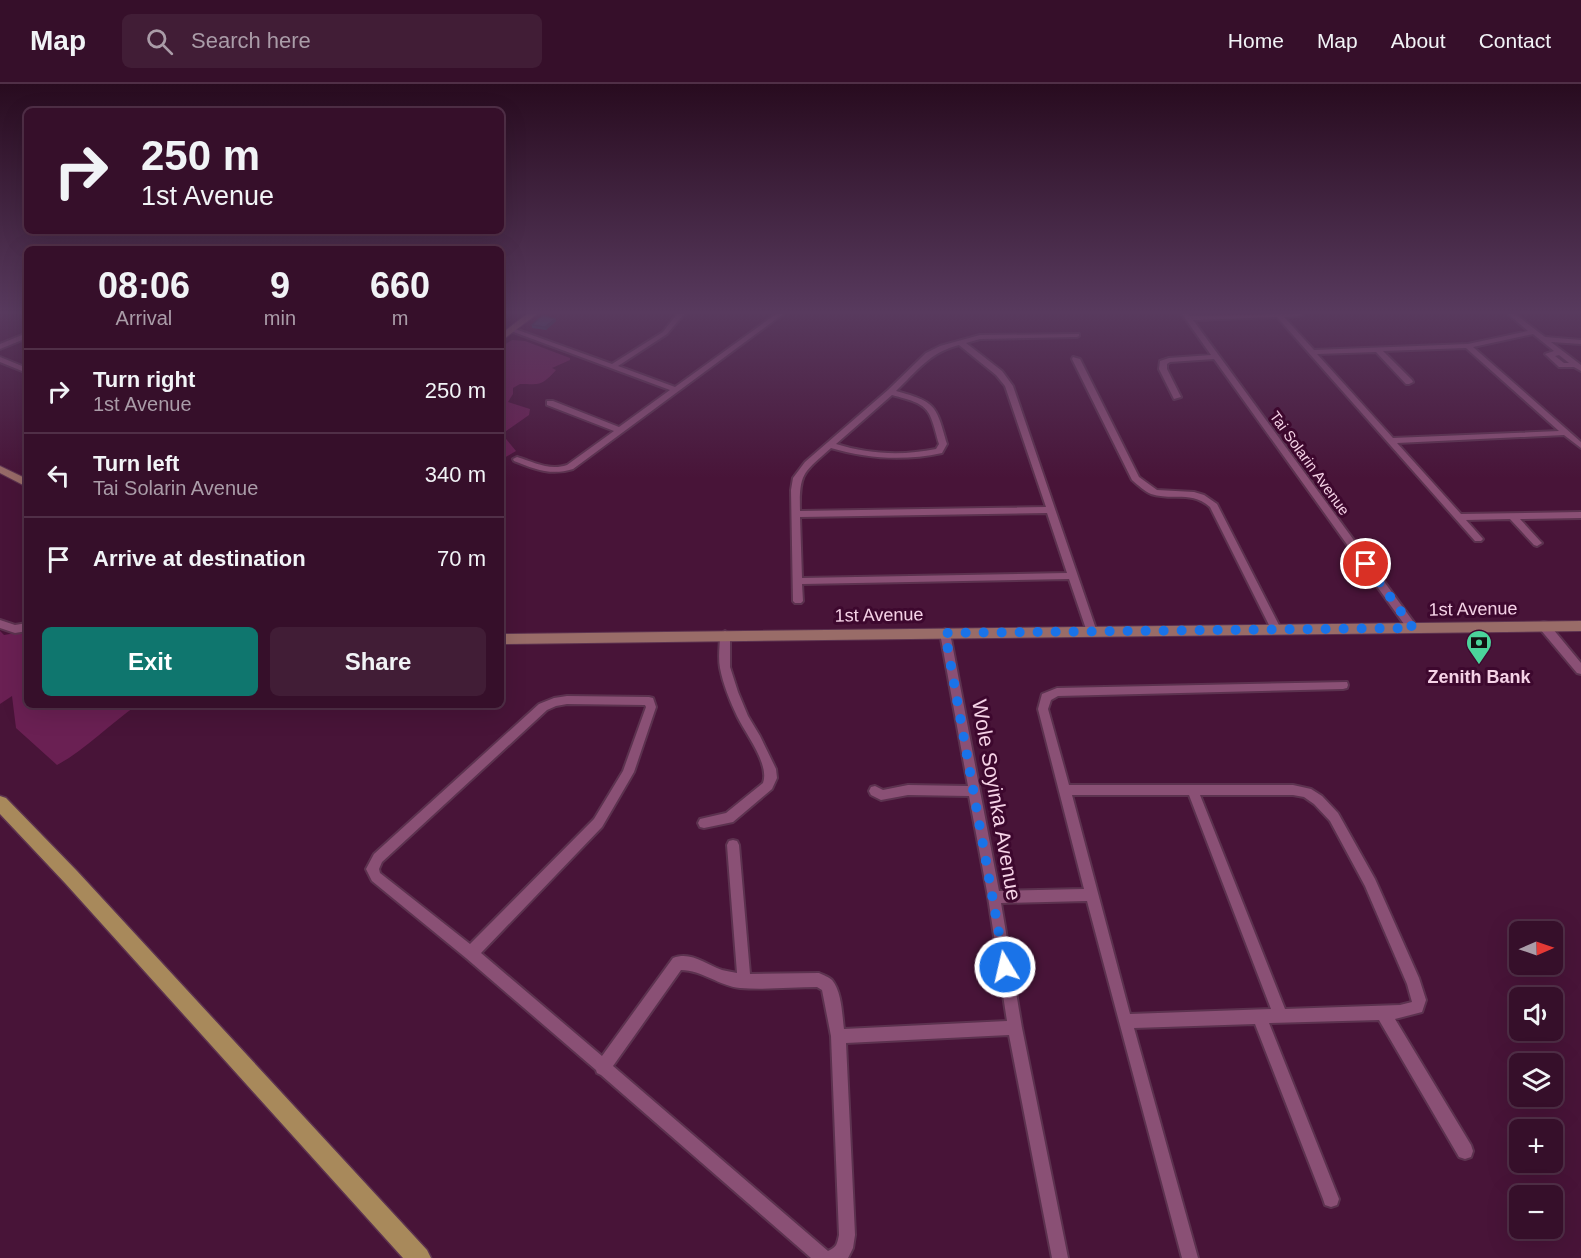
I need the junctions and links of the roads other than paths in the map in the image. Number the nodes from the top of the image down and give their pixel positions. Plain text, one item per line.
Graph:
1 (620, 369) edge
2 (705, 369) edge
3 (915, 369) edge
4 (992, 369) edge
5 (1081, 369) edge
6 (1163, 369) edge
7 (1225, 369) edge
8 (1327, 369) edge
9 (1396, 369) edge
10 (1494, 369) edge
11 (1409, 382) dead end
12 (676, 390) junction
13 (891, 392) junction
14 (1177, 397) dead end
15 (550, 402) dead end
16 (621, 431) junction
17 (1565, 432) junction
18 (1390, 441) junction
19 (829, 445) junction
20 (1581, 446) edge
21 (517, 459) dead end
22 (0, 469) edge
23 (24, 482) edge
24 (1052, 510) junction
25 (796, 514) junction
26 (1581, 515) edge
27 (1512, 516) junction
28 (1458, 517) junction
29 (1478, 539) dead end
30 (1537, 543) dead end
31 (1074, 576) junction
32 (798, 581) junction
33 (798, 601) dead end
34 (0, 624) edge
35 (1544, 626) junction
36 (1581, 626) edge
37 (24, 628) edge
38 (1413, 628) junction
39 (1276, 630) junction
40 (1092, 632) junction
41 (945, 633) junction
42 (725, 635) junction
43 (504, 639) edge
44 (1581, 670) edge
45 (1343, 685) dead end
46 (1065, 790) junction
47 (875, 791) dead end
48 (975, 791) junction
49 (1193, 791) junction
50 (0, 803) edge
51 (704, 823) dead end
52 (733, 845) dead end
53 (1092, 895) junction
54 (994, 897) junction
55 (471, 953) junction
56 (744, 981) junction
57 (1383, 1012) junction
58 (1281, 1017) junction
59 (1260, 1018) junction
60 (1125, 1021) junction
61 (1015, 1028) junction
62 (838, 1036) junction
63 (602, 1068) junction
64 (1465, 1151) dead end
65 (1331, 1198) dead end
66 (419, 1258) edge
67 (833, 1258) edge
68 (1060, 1258) edge
69 (1190, 1258) edge

1 - 12 street
2 - 12 street
3 - 13 street
4 - 24 street
5 - 39 street
6 - 14 street
7 - 38 street, Tai Solarin Avenue
8 - 18 street
9 - 11 street
10 - 17 street
12 - 16 street
13 - 19 street
13 - 19 street
15 - 16 street
16 - 21 street
17 - 18 street
17 - 20 street
18 - 28 street
19 - 25 street
22 - 23 street
24 - 25 street
24 - 31 street
25 - 32 street
26 - 27 street
27 - 28 street
27 - 30 street
28 - 29 street
31 - 32 street
31 - 40 street
32 - 33 street
34 - 37 street
35 - 36 street, 1st Avenue
35 - 38 street, 1st Avenue
35 - 44 street
38 - 39 street, 1st Avenue
39 - 40 street, 1st Avenue
40 - 41 street, 1st Avenue
41 - 42 street, 1st Avenue
41 - 48 street, Wole Soyinka Avenue
42 - 43 street, 1st Avenue
42 - 51 street
45 - 46 street
46 - 49 street
46 - 53 street
47 - 48 street
48 - 54 street, Wole Soyinka Avenue
49 - 57 street
49 - 58 street
50 - 66 main road
52 - 56 street
53 - 54 street
53 - 60 street
54 - 61 street, Wole Soyinka Avenue
55 - 55 street
55 - 63 street
56 - 62 street
56 - 63 street
57 - 58 street
57 - 64 street
58 - 59 street
59 - 60 street
59 - 65 street
60 - 69 street
61 - 62 street
61 - 68 street, Wole Soyinka Avenue
62 - 67 street
63 - 67 street

